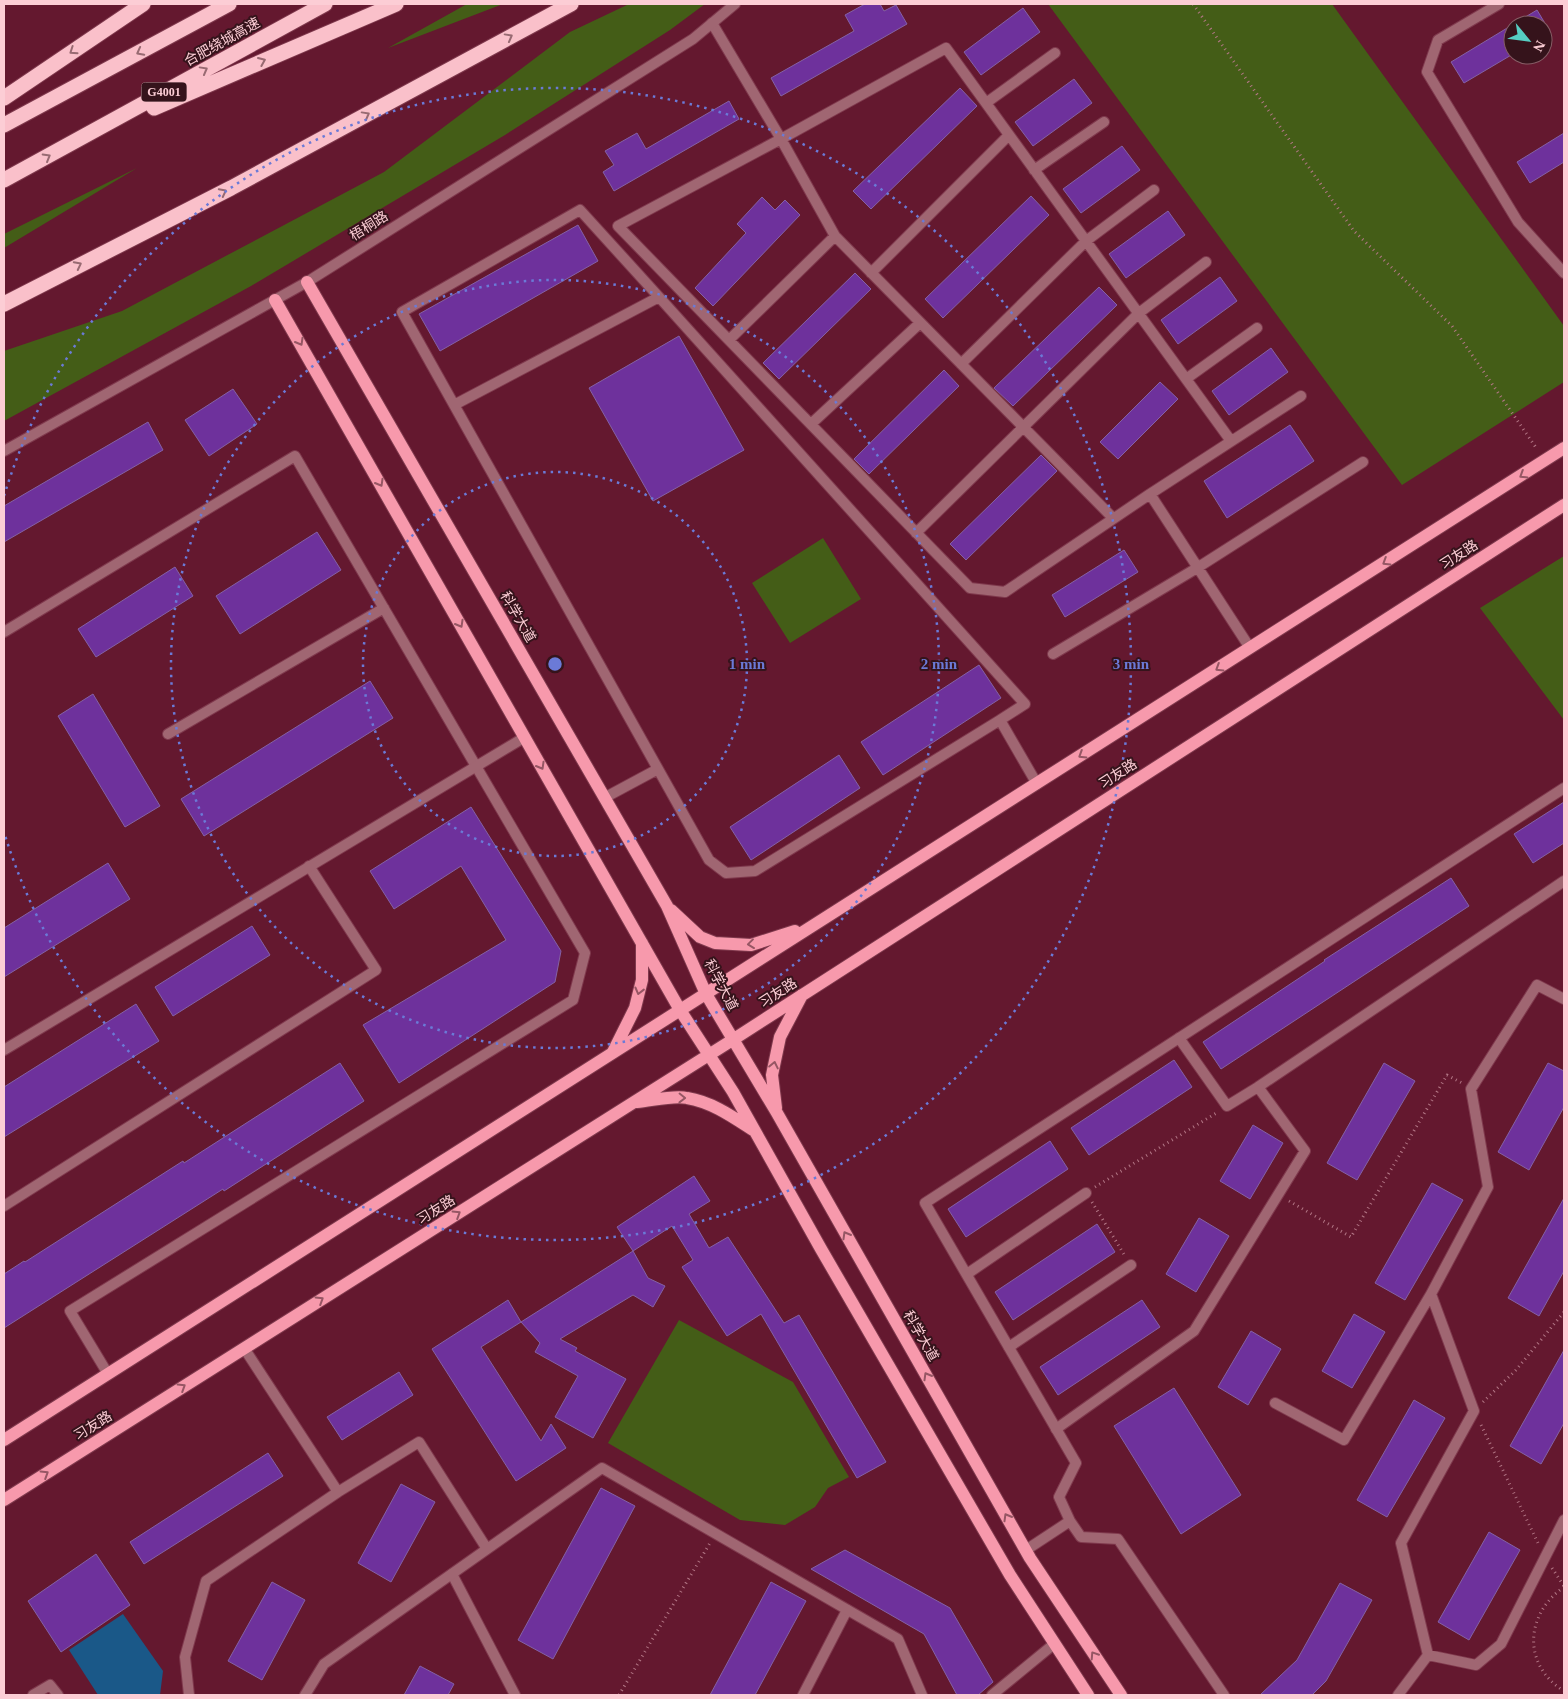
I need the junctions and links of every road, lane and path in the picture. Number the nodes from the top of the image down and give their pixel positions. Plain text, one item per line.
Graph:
1 (143, 4) edge
2 (229, 4) edge
3 (325, 4) edge
4 (396, 4) edge
5 (571, 4) edge
6 (736, 4) edge
7 (1193, 4) edge
8 (1499, 4) edge
9 (712, 23) junction
10 (1055, 53) dead end
11 (4, 98) edge
12 (986, 103) junction
13 (1104, 122) dead end
14 (4, 124) edge
15 (1008, 135) junction
16 (781, 139) junction
17 (72, 143) junction
18 (1034, 170) junction
19 (4, 180) edge
20 (1154, 190) dead end
21 (835, 236) junction
22 (1086, 241) junction
23 (1206, 262) dead end
24 (871, 273) junction
25 (1564, 273) edge
26 (56, 276) junction
27 (307, 282) junction
28 (4, 293) edge
29 (659, 297) junction
30 (275, 300) junction
31 (4, 304) edge
32 (1138, 314) junction
33 (920, 323) junction
34 (1257, 328) dead end
35 (729, 340) junction
36 (961, 364) junction
37 (1186, 378) junction
38 (1301, 396) dead end
39 (454, 405) junction
40 (811, 424) junction
41 (1023, 427) junction
42 (1231, 441) junction
43 (1564, 448) edge
44 (4, 451) edge
45 (1545, 460) junction
46 (1363, 462) dead end
47 (1150, 494) junction
48 (1564, 506) edge
49 (1113, 518) junction
50 (916, 532) junction
51 (1197, 568) junction
52 (384, 608) junction
53 (4, 632) edge
54 (1250, 648) junction
55 (1053, 654) dead end
56 (1000, 720) junction
57 (168, 734) dead end
58 (525, 737) junction
59 (476, 766) junction
60 (658, 769) junction
61 (1037, 784) junction
62 (1564, 788) edge
63 (604, 798) junction
64 (309, 866) junction
65 (1564, 882) edge
66 (667, 906) junction
67 (814, 925) junction
68 (642, 943) junction
69 (706, 994) junction
70 (803, 994) junction
71 (1564, 999) edge
72 (680, 1010) junction
73 (1179, 1038) junction
74 (734, 1039) junction
75 (4, 1050) edge
76 (613, 1053) junction
77 (709, 1054) junction
78 (1258, 1087) junction
79 (1471, 1089) junction
80 (634, 1102) junction
81 (1227, 1106) junction
82 (777, 1113) junction
83 (756, 1131) junction
84 (1086, 1193) junction
85 (1278, 1195) junction
86 (4, 1206) edge
87 (1131, 1265) joint
88 (967, 1274) junction
89 (1431, 1294) junction
90 (1564, 1312) edge
91 (1009, 1347) junction
92 (244, 1348) junction
93 (108, 1374) junction
94 (1275, 1403) dead end
95 (1474, 1411) junction
96 (1056, 1429) junction
97 (4, 1440) edge
98 (338, 1492) junction
99 (4, 1500) edge
100 (1564, 1520) edge
101 (1070, 1521) junction
102 (716, 1534) junction
103 (487, 1548) junction
104 (1026, 1550) junction
105 (1545, 1558) junction
106 (452, 1574) junction
107 (1564, 1586) edge
108 (847, 1610) junction
109 (1054, 1644) junction
110 (1428, 1655) junction
111 (1564, 1691) edge
112 (33, 1695) edge
113 (58, 1695) edge
114 (189, 1695) edge
115 (305, 1695) edge
116 (516, 1695) edge
117 (619, 1695) edge
118 (803, 1695) edge
119 (922, 1695) edge
120 (992, 1695) edge
121 (1088, 1695) edge
122 (1121, 1695) edge
123 (1224, 1695) edge
124 (1398, 1695) edge

1 -> 11 highway
2 -> 14 highway
17 -> 3 highway, 合肥绕城高速 / G4001
17 -> 4 highway
26 -> 5 highway
6 - 9 street, 梧桐路
7 - 45 path
8 - 25 street
9 - 16 street
9 - 27 street, 梧桐路
10 - 12 street
12 - 15 street
12 - 16 street
13 - 18 street
15 - 18 street
15 - 24 street
16 - 21 street
16 - 35 street
19 -> 17 highway, 合肥绕城高速 / G4001
18 - 22 street
20 - 22 street
21 - 24 street
21 - 35 street
22 - 32 street
22 - 36 street
23 - 32 street
24 - 33 street
26 - 28 highway
26 - 31 highway
27 - 30 street, 梧桐路
27 - 63 main road, 科学大道
29 - 39 street
29 - 39 street
29 - 56 street
30 - 44 street, 梧桐路
30 -> 58 main road
32 - 37 street
32 - 41 street
33 - 36 street
33 - 40 street
34 - 37 street
35 - 40 street
36 - 41 street
37 - 42 street
38 - 42 street
39 - 60 street
40 - 50 street
41 - 49 street
41 - 50 street
42 - 47 street
43 - 45 main road
45 -> 54 main road
46 - 51 street
47 - 49 street
47 - 51 street
48 - 70 main road, 习友路
49 - 50 street
51 - 54 street
51 - 55 street
52 - 53 street
52 - 57 street
52 - 59 street
54 -> 61 main road
56 - 60 street
56 - 61 street
58 - 59 street
58 -> 68 main road
59 - 64 street
59 - 93 street
60 - 63 street
61 - 67 main road
62 - 73 street
63 - 66 main road, 科学大道
64 - 75 street
64 - 86 street
65 - 78 street
67 -> 66 main road
66 - 69 main road, 科学大道
67 - 69 main road
68 - 72 main road
68 -> 76 main road
69 - 72 main road
69 - 74 main road, 科学大道
70 - 74 main road, 习友路
82 -> 70 main road
71 - 79 street
72 - 76 main road
72 - 77 main road
73 - 81 street
73 - 88 street
74 - 77 main road, 习友路
74 - 82 main road, 科学大道
76 - 93 main road
77 - 80 main road, 习友路
77 - 83 main road
78 - 81 street
78 - 85 street
79 - 85 path
79 - 89 street
80 -> 83 main road
92 -> 80 main road, 习友路
81 - 84 path
104 -> 82 main road, 科学大道
83 - 109 main road
84 - 87 path
84 - 88 street
85 - 96 street
87 - 91 street
88 - 91 street
89 - 94 street
89 - 95 street
90 - 95 path
91 - 96 street
92 - 98 street
99 -> 92 main road, 习友路
93 - 97 main road
95 - 105 path
95 - 110 street
96 - 101 street
98 - 103 street
98 - 114 street
100 - 105 street
101 - 104 street
101 - 123 street
102 - 103 street
102 - 108 street
102 - 117 path
103 - 106 street
122 -> 104 main road, 科学大道
105 - 107 path
105 - 110 street
106 - 115 street
106 - 116 street
107 - 111 path
108 - 118 street
108 - 119 street
109 - 120 street
109 - 121 main road
110 - 124 street
112 - 113 street

